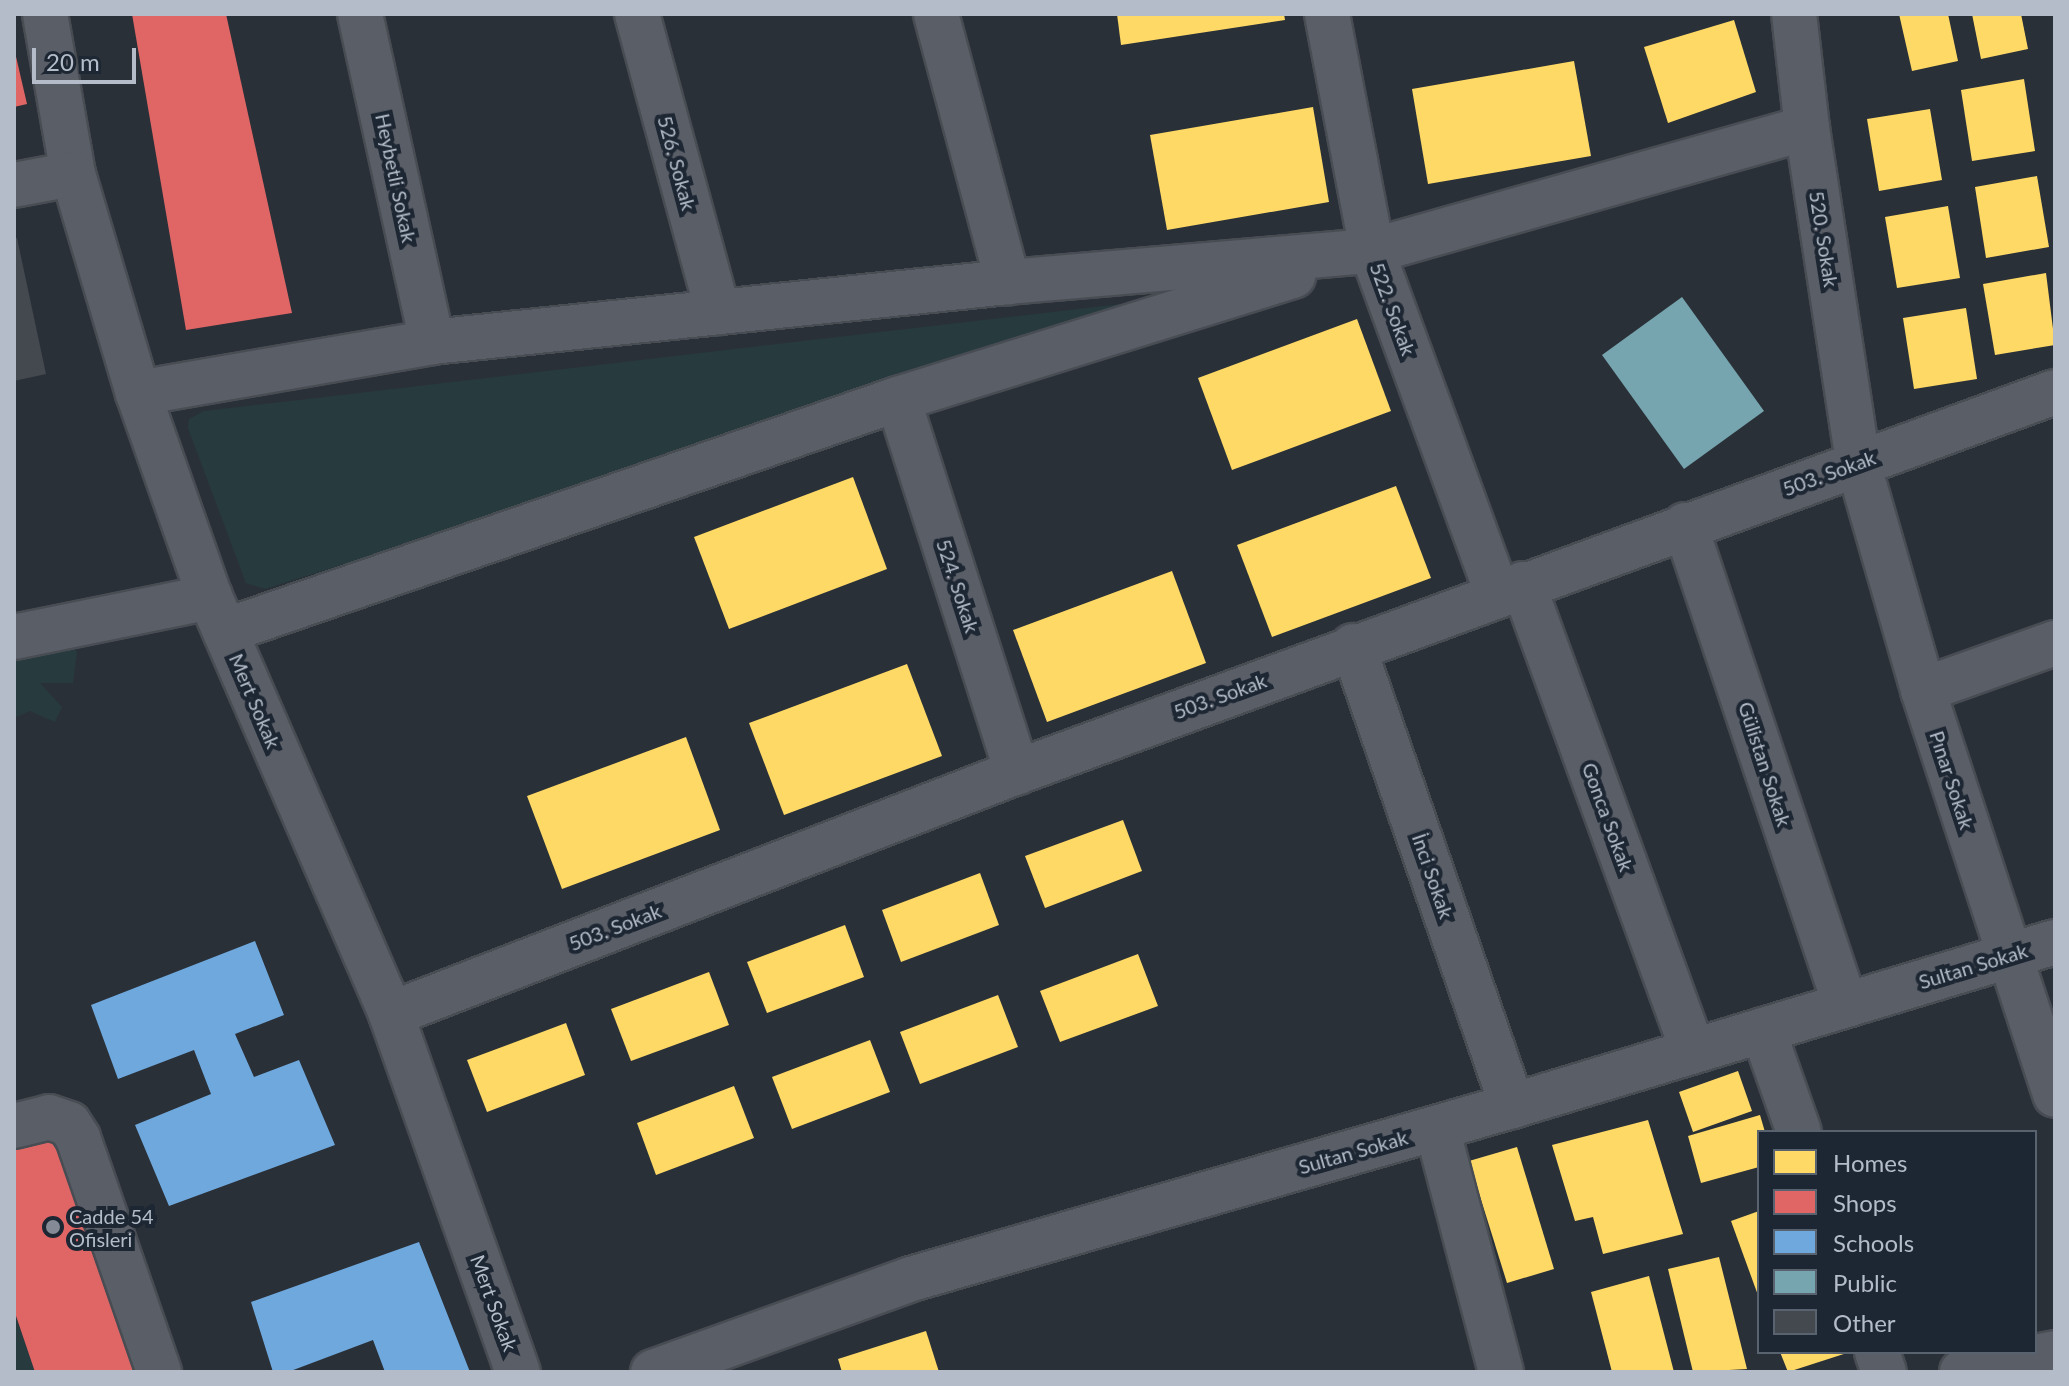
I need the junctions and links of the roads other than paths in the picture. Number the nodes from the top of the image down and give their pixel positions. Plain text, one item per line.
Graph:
1 (45, 14) edge
2 (360, 14) edge
3 (637, 14) edge
4 (936, 14) edge
5 (1327, 14) edge
6 (1794, 14) edge
7 (1807, 128) junction
8 (73, 174) junction
9 (14, 185) edge
10 (1372, 251) junction
11 (1008, 282) junction
12 (718, 312) junction
13 (432, 342) junction
14 (2055, 392) edge
15 (138, 393) junction
16 (898, 399) junction
17 (1858, 463) junction
18 (1685, 525) junction
19 (1510, 588) junction
20 (218, 614) junction
21 (14, 637) edge
22 (2055, 643) edge
23 (1353, 646) junction
24 (1923, 690) junction
25 (1017, 772) junction
26 (2055, 942) edge
27 (2009, 955) junction
28 (1845, 1004) junction
29 (391, 1014) junction
30 (1763, 1030) junction
31 (1693, 1051) junction
32 (2055, 1095) edge
33 (1512, 1106) junction
34 (14, 1126) edge
35 (1437, 1128) junction
36 (1798, 1130) edge
37 (2055, 1353) edge
38 (1977, 1370) edge
39 (159, 1372) edge
40 (518, 1372) edge
41 (653, 1372) edge
42 (1501, 1372) edge

1 - 8 street, Mert Sokak
2 - 13 street, Heybetli Sokak
3 - 12 street, 526. Sokak
4 - 11 street
5 - 10 street, 522. Sokak
6 - 7 street, 520. Sokak
7 - 10 street
7 - 17 street, 520. Sokak
8 - 9 street
8 - 15 street, Mert Sokak
10 - 11 street
10 - 16 street
10 - 19 street, 522. Sokak
11 - 12 street
12 - 13 street
13 - 15 street
14 - 17 street, 503. Sokak
15 - 20 street, Mert Sokak
16 - 20 street
16 - 25 street, 524. Sokak
17 - 18 street, 503. Sokak
17 - 24 street, Pınar Sokak
18 - 19 street, 503. Sokak
18 - 28 street, Gülistan Sokak
19 - 23 street, 503. Sokak
19 - 31 street, Gonca Sokak
20 - 21 street
20 - 29 street, Mert Sokak
22 - 24 street
23 - 25 street, 503. Sokak
23 - 33 street, İnci Sokak
24 - 27 street, Pınar Sokak
25 - 29 street, 503. Sokak
26 - 27 street, Sultan Sokak
27 - 28 street, Sultan Sokak
27 - 32 street, Pınar Sokak
28 - 30 street, Sultan Sokak
29 - 40 street, Mert Sokak
30 - 31 street, Sultan Sokak
30 - 36 street
31 - 33 street, Sultan Sokak
33 - 35 street, Sultan Sokak
34 - 39 street
35 - 41 street, Sultan Sokak
35 - 42 street
37 - 38 street

